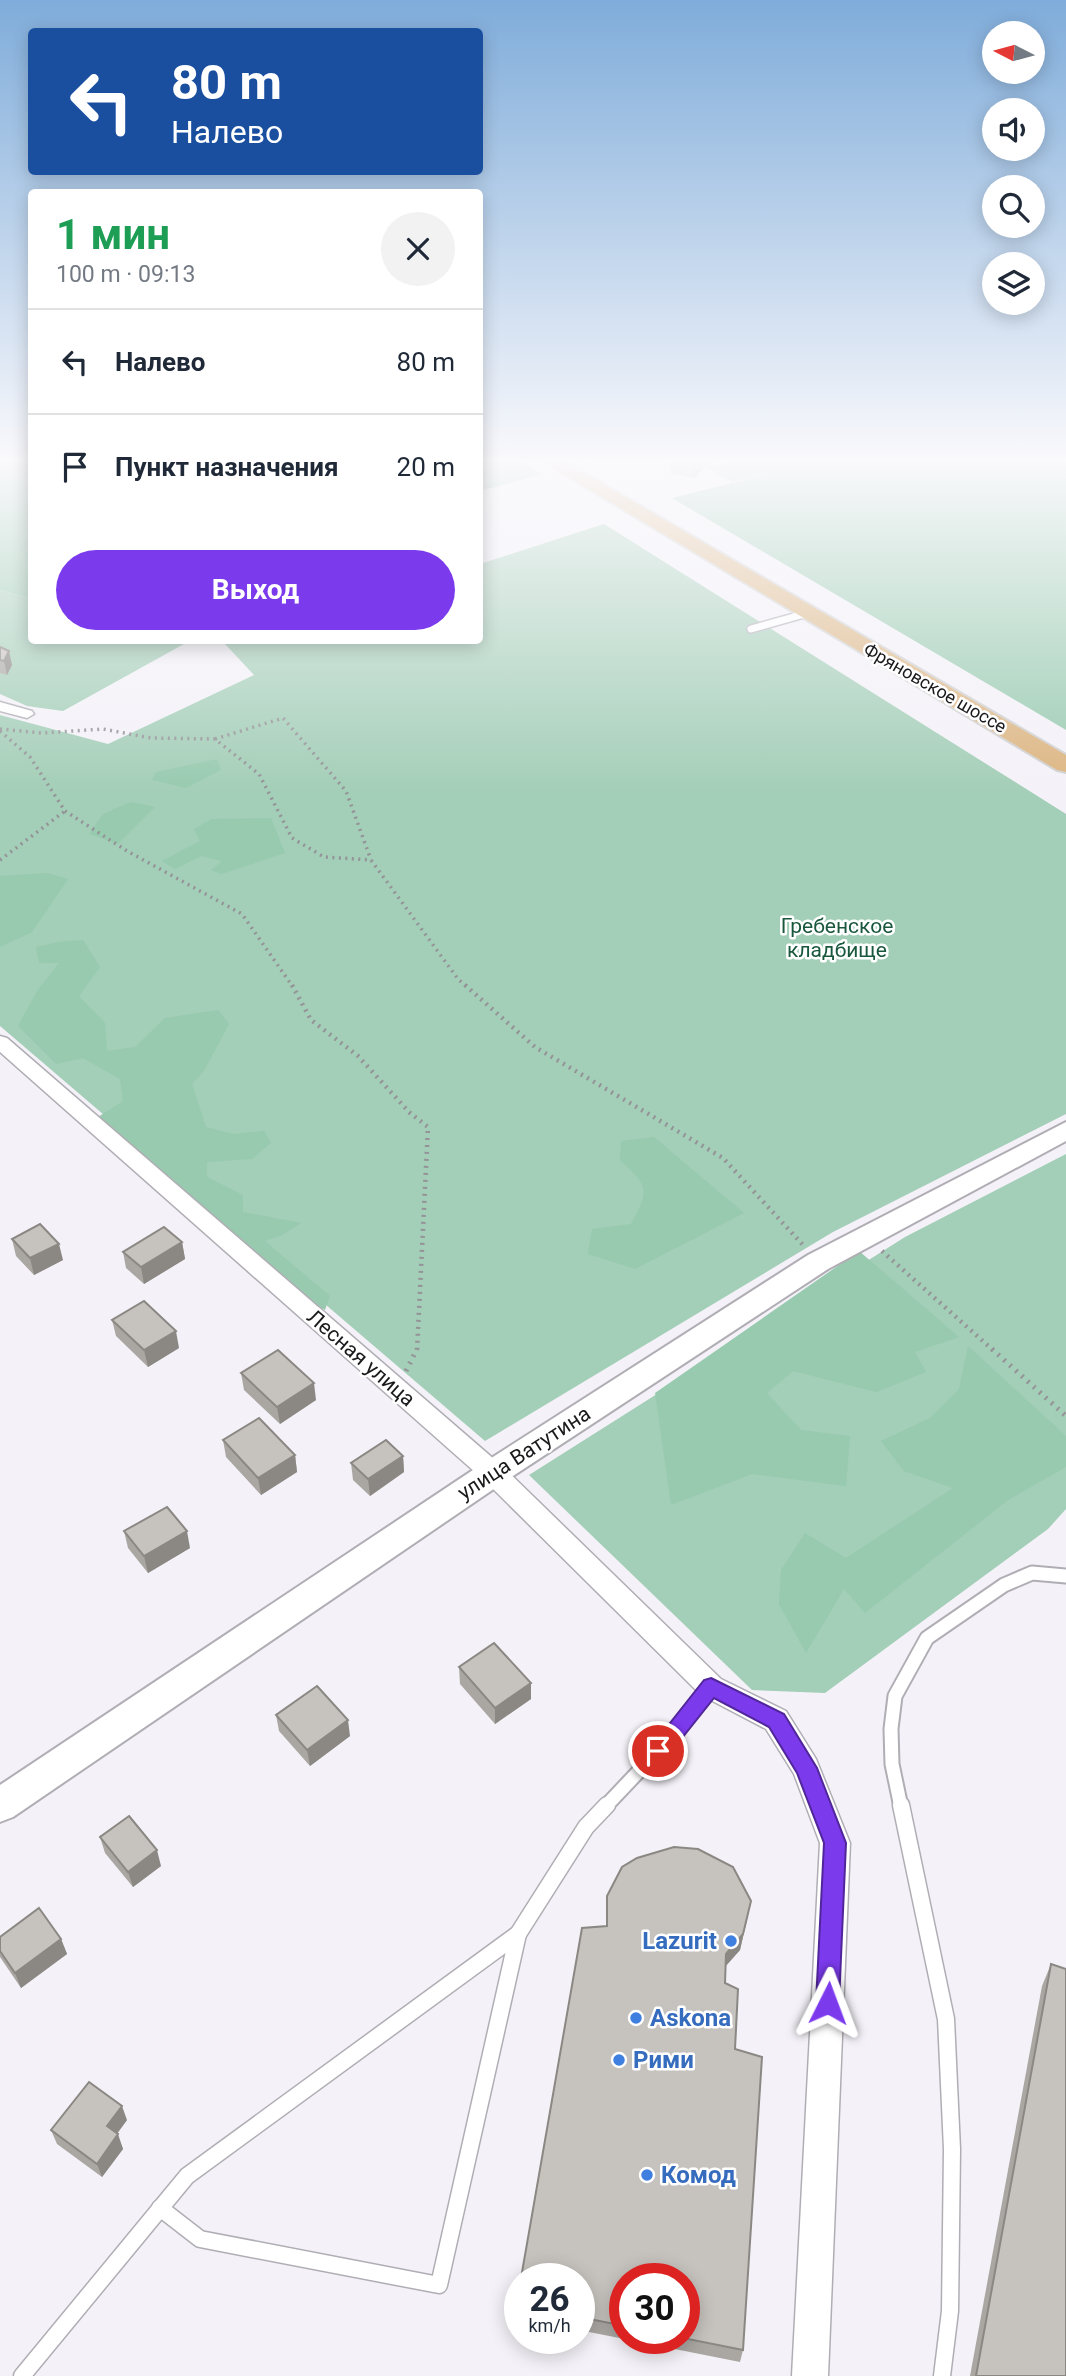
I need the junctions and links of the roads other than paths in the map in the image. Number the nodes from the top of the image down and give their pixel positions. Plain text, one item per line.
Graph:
1 (738, 572) edge
2 (767, 572) edge
3 (808, 613) junction
4 (751, 629) dead end
5 (0, 706) edge
6 (27, 714) dead end
7 (1066, 749) edge
8 (1066, 765) edge
9 (0, 1042) edge
10 (1066, 1130) edge
11 (493, 1473) junction
12 (1066, 1576) edge
13 (711, 1687) junction
14 (0, 1805) edge
15 (518, 1934) junction
16 (160, 2208) junction
17 (22, 2376) edge
18 (810, 2376) edge
19 (942, 2376) edge

1 - 3 main road, Фряновское шоссе
2 - 7 main road, Фряновское шоссе
3 - 4 lane
3 - 8 main road, Фряновское шоссе
5 - 6 street
9 - 11 street, Лесная улица
10 - 11 street, улица Ватутина
11 - 13 street, Лесная улица
11 - 14 street, улица Ватутина
12 - 19 lane
13 - 15 lane
13 - 18 street, Лесная улица
15 - 16 lane
15 - 16 lane
16 - 17 lane

